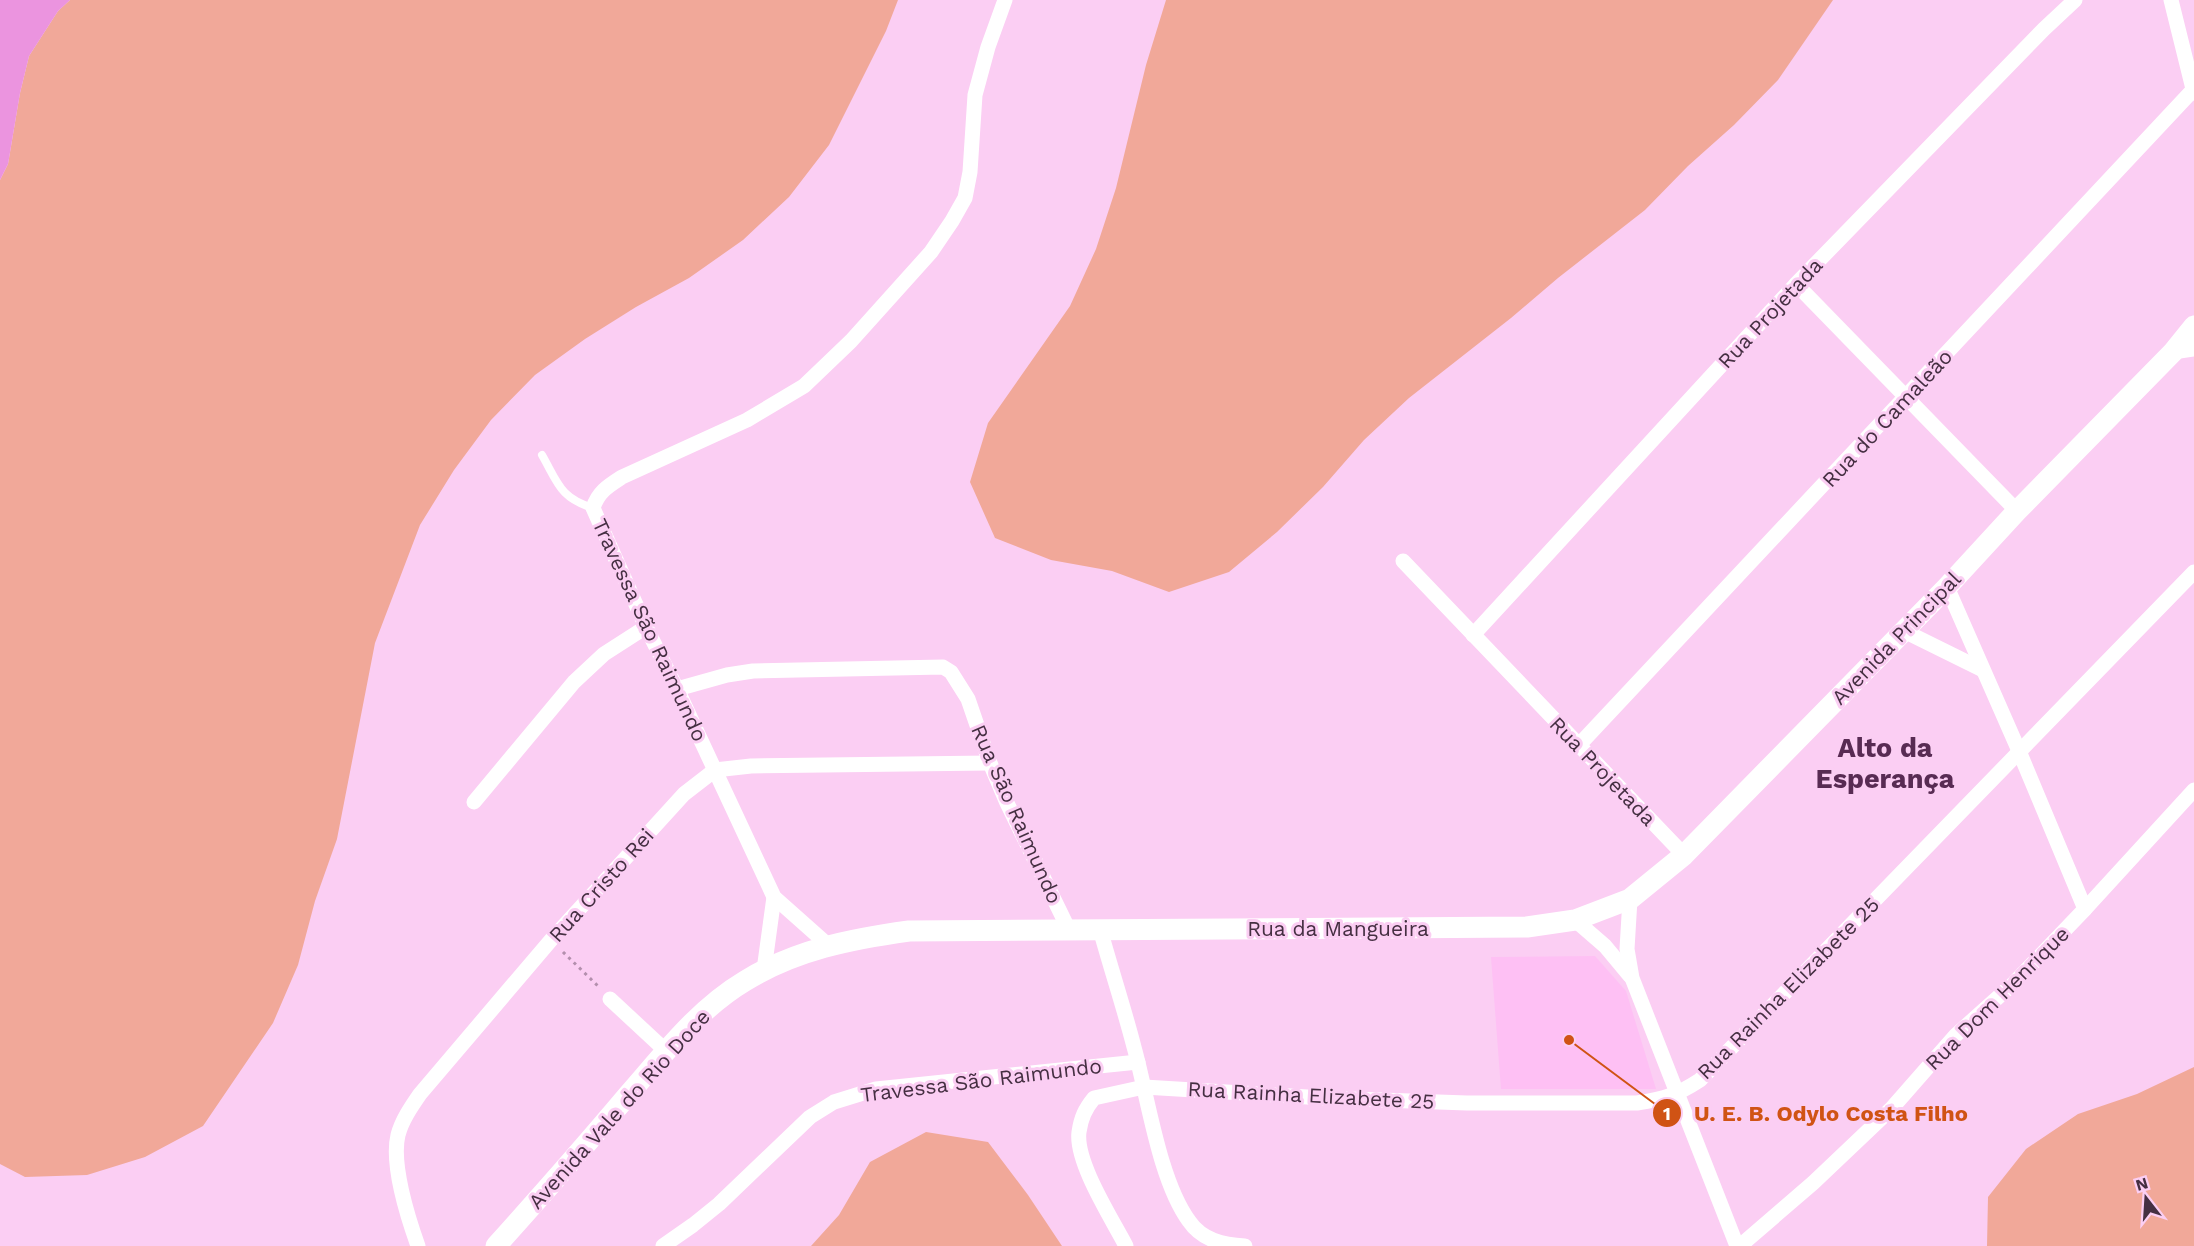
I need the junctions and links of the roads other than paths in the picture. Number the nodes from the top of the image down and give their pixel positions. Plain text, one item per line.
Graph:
1 (1005, 0) edge
2 (2075, 0) edge
3 (2171, 0) edge
4 (2194, 92) edge
5 (1796, 284) junction
6 (2194, 326) edge
7 (2194, 349) edge
8 (2173, 352) junction
9 (1906, 398) junction
10 (542, 455) dead end
11 (593, 508) junction
12 (2016, 511) junction
13 (1402, 561) dead end
14 (2194, 572) edge
15 (1947, 587) junction
16 (646, 627) junction
17 (1904, 631) junction
18 (1473, 634) junction
19 (1983, 670) junction
20 (677, 689) junction
21 (1579, 745) junction
22 (2019, 751) junction
23 (990, 763) junction
24 (715, 770) junction
25 (2194, 790) edge
26 (474, 802) dead end
27 (1684, 855) junction
28 (774, 897) junction
29 (1630, 899) junction
30 (2085, 909) junction
31 (1575, 920) junction
32 (1068, 928) junction
33 (1100, 929) junction
34 (828, 945) junction
35 (764, 970) junction
36 (1632, 978) junction
37 (610, 999) road end
38 (666, 1051) junction
39 (1138, 1062) junction
40 (1144, 1087) junction
41 (1678, 1094) junction
42 (418, 1246) edge
43 (496, 1246) edge
44 (663, 1246) edge
45 (1126, 1246) edge
46 (1245, 1246) edge
47 (1738, 1246) edge

1 - 11 street, Travessa São Raimundo
2 - 5 street, Rua Projetada
3 - 4 street
4 - 9 street, Rua do Camaleão
5 - 9 street
5 - 18 street, Rua Projetada
6 - 8 street, Avenida Principal
7 - 8 street
8 - 12 street, Avenida Principal
9 - 12 street
9 - 21 street, Rua do Camaleão
10 - 11 lane
11 - 16 street, Travessa São Raimundo
12 - 15 street, Avenida Principal
13 - 18 street, Rua Projetada
14 - 22 street, Rua Rainha Elizabete 25
15 - 17 street, Avenida Principal
15 - 19 street
16 - 20 street, Travessa São Raimundo
16 - 26 street
17 - 19 street
17 - 27 street, Avenida Principal
18 - 21 street, Rua Projetada
19 - 22 street
20 - 23 street, Rua São Raimundo
20 - 24 street, Travessa São Raimundo
21 - 27 street, Rua Projetada
22 - 30 street
22 - 41 street, Rua Rainha Elizabete 25
23 - 24 street
23 - 32 street, Rua São Raimundo
24 - 28 street, Travessa São Raimundo
24 - 42 street, Rua Cristo Rei
25 - 30 street, Rua Dom Henrique
27 - 29 street, Avenida Principal
28 - 34 street, Travessa São Raimundo
28 - 35 street
29 - 31 street, Avenida Principal
29 - 36 street
30 - 47 street, Rua Dom Henrique
31 - 33 street, Rua da Mangueira
31 - 36 street
32 - 33 street, Avenida Vale do Rio Doce
32 - 34 street, Avenida Vale do Rio Doce
33 - 39 street
34 - 35 street, Avenida Vale do Rio Doce
35 - 38 street, Avenida Vale do Rio Doce
36 - 41 street
37 - 38 street
38 - 43 street, Avenida Vale do Rio Doce
39 - 40 street
39 - 44 street, Travessa São Raimundo
40 - 41 street, Rua Rainha Elizabete 25
40 - 45 street, Travessa São Raimundo
40 - 46 street
41 - 47 street

